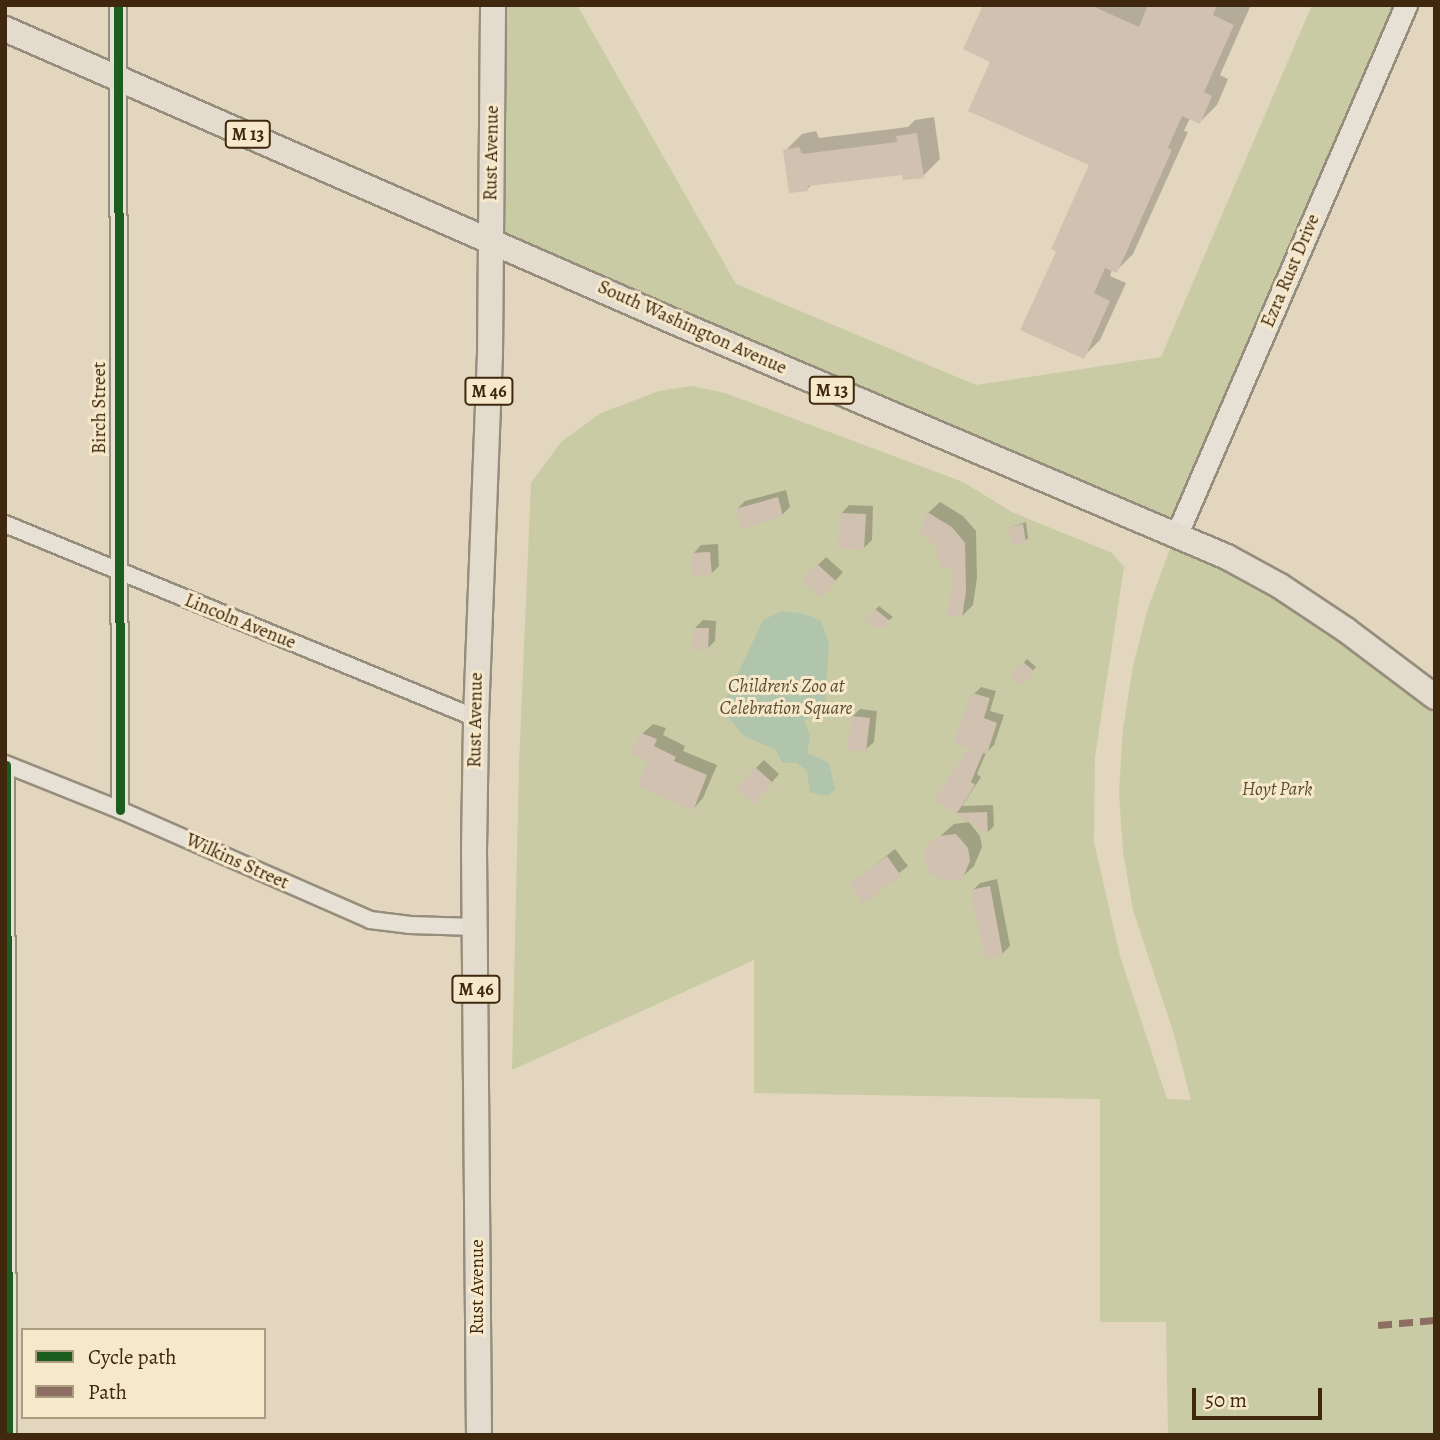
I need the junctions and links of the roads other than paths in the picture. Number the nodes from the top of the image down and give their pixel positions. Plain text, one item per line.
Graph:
1 (118, 5) edge
2 (493, 5) edge
3 (1406, 5) edge
4 (5, 29) edge
5 (117, 77) junction
6 (491, 239) junction
7 (5, 524) edge
8 (1176, 536) junction
9 (118, 572) junction
10 (1435, 697) edge
11 (476, 718) junction
12 (6, 764) edge
13 (120, 810) junction
14 (475, 927) junction
15 (6, 1187) edge
16 (8, 1435) edge
17 (479, 1435) edge

1 - 5 street, Birch Street
2 - 6 main road, Rust Avenue / M 46
3 - 8 main road, Ezra Rust Drive
4 - 5 main road, South Washington Avenue / M 13
5 - 6 main road, South Washington Avenue / M 13
5 - 9 street, Birch Street
6 - 8 main road, South Washington Avenue / M 13
6 - 11 main road, Rust Avenue / M 46
7 - 9 street, Lincoln Avenue
8 - 10 main road, South Washington Avenue / M 13
9 - 11 street, Lincoln Avenue
9 - 13 street, Birch Street
11 - 14 main road, Rust Avenue / M 46
12 - 13 street, Wilkins Street
12 - 15 street
13 - 14 street, Wilkins Street
14 - 17 main road, Rust Avenue / M 46
15 - 16 street

